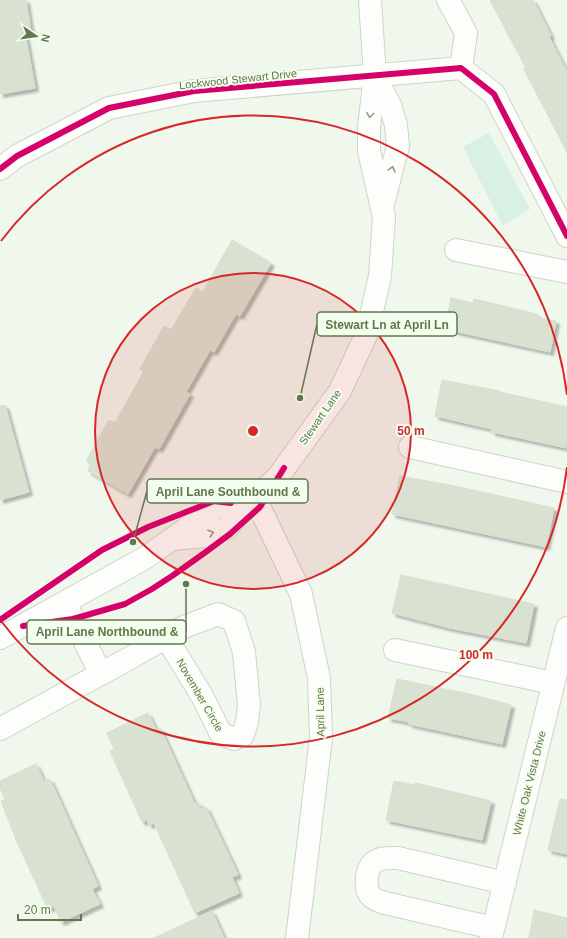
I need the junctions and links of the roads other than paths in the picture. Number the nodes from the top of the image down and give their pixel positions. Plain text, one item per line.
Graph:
1 (370, 0) edge
2 (448, 0) edge
3 (461, 68) junction
4 (375, 76) junction
5 (0, 169) edge
6 (382, 207) junction
7 (567, 236) edge
8 (456, 250) dead end
9 (567, 272) edge
10 (410, 447) dead end
11 (567, 482) edge
12 (255, 498) junction
13 (65, 603) junction
14 (567, 628) edge
15 (166, 637) junction
16 (0, 638) edge
17 (396, 650) dead end
18 (101, 674) junction
19 (553, 683) junction
20 (0, 729) edge
21 (504, 883) junction
22 (492, 933) edge
23 (297, 938) edge

1 - 4 street, Stewart Lane
2 - 3 street
3 - 4 street
3 - 7 street
4 - 5 street, Lockwood Stewart Drive
4 -> 6 street, Stewart Lane
6 -> 4 street, Stewart Lane
6 - 12 street, Stewart Lane
8 - 9 street
10 - 11 street
12 - 13 street, Stewart Lane
12 - 23 street, April Lane
13 - 16 street, Stewart Lane
13 - 18 street
14 - 19 street, White Oak Vista Drive
15 - 15 street, November Circle
15 - 18 street, November Circle
17 - 19 street
18 - 20 street, November Circle
19 - 21 street, White Oak Vista Drive
21 - 22 street, White Oak Vista Drive
21 - 22 street

